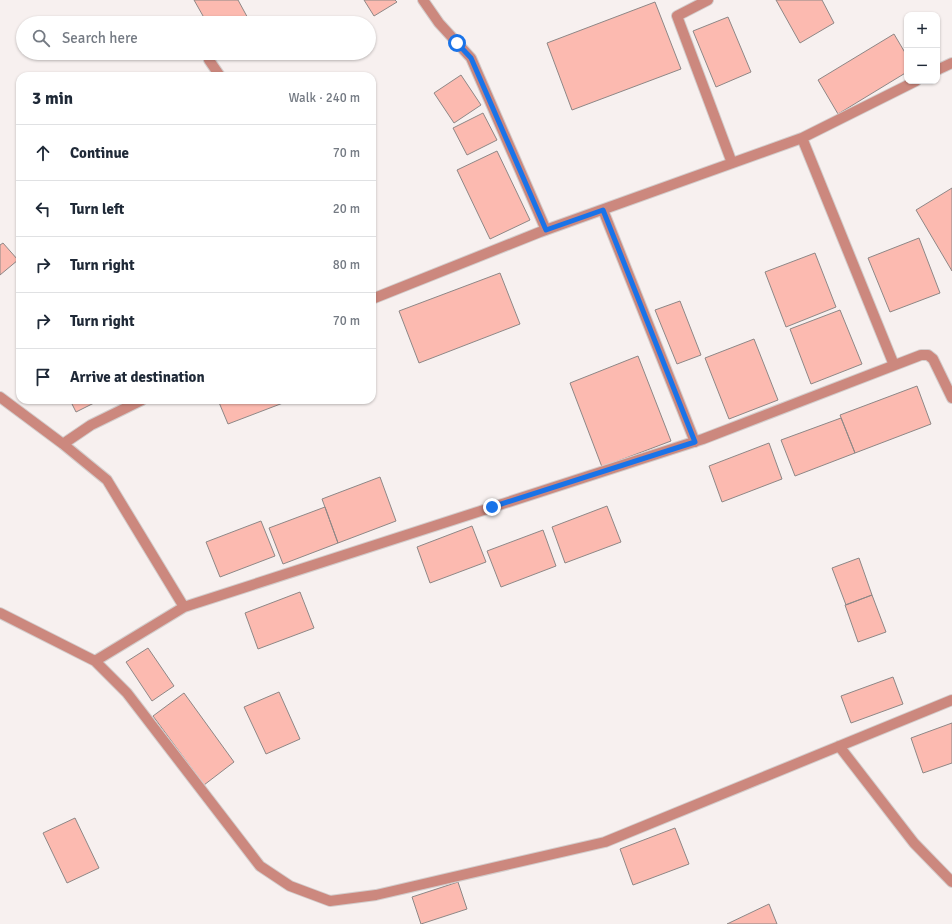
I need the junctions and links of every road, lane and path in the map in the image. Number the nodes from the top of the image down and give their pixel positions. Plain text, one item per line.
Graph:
1 (423, 0) edge
2 (708, 0) edge
3 (210, 60) dead end
4 (952, 63) edge
5 (940, 69) edge
6 (218, 72) edge
7 (910, 84) edge
8 (802, 138) junction
9 (732, 163) junction
10 (603, 210) junction
11 (546, 230) junction
12 (376, 297) edge
13 (894, 365) junction
14 (0, 397) edge
15 (952, 398) edge
16 (134, 404) edge
17 (695, 442) junction
18 (64, 444) junction
19 (184, 607) junction
20 (0, 613) edge
21 (95, 660) junction
22 (952, 700) edge
23 (839, 746) junction
24 (952, 882) edge

1 - 11 street
2 - 9 street
3 - 6 street
4 - 5 street
7 - 8 street
8 - 9 street
8 - 13 street
9 - 10 street
10 - 11 street
10 - 17 street
11 - 12 street
13 - 15 street
13 - 17 street
14 - 18 street
16 - 18 street
17 - 19 street
18 - 19 street
19 - 21 street
20 - 21 street
21 - 23 street
22 - 23 street
23 - 24 street

